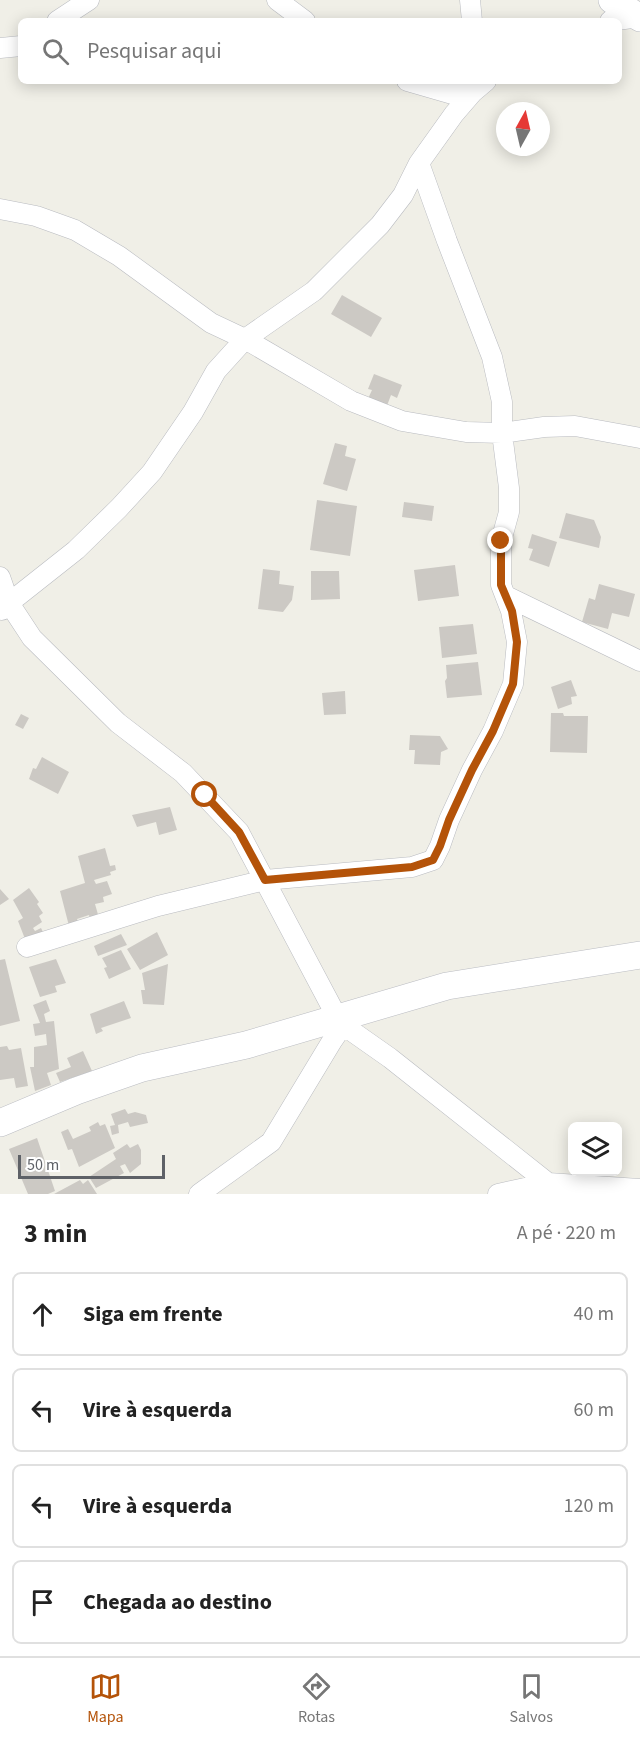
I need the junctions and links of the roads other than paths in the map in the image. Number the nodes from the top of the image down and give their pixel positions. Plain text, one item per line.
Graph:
1 (89, 0) edge
2 (277, 0) edge
3 (470, 0) edge
4 (612, 0) edge
5 (62, 18) edge
6 (301, 18) edge
7 (472, 18) edge
8 (640, 18) edge
9 (622, 20) edge
10 (18, 46) edge
11 (0, 48) edge
12 (418, 84) edge
13 (474, 85) edge
14 (419, 163) junction
15 (0, 209) edge
16 (245, 339) junction
17 (502, 433) junction
18 (640, 438) edge
19 (0, 577) edge
20 (506, 596) junction
21 (5, 607) edge
22 (640, 661) edge
23 (265, 880) junction
24 (27, 947) dead end
25 (640, 955) edge
26 (340, 1022) junction
27 (0, 1123) edge
28 (551, 1189) edge
29 (640, 1189) edge
30 (199, 1194) edge
31 (498, 1194) edge

1 - 5 street
2 - 6 street
3 - 7 street
4 - 8 street
8 - 9 street
10 - 11 street
12 - 13 street
13 - 14 street
14 - 16 street
14 - 17 street
15 - 16 street
16 - 17 street
16 - 21 street
17 - 18 street
17 - 20 street
19 - 21 street
20 - 22 street
20 - 23 street
21 - 23 street
23 - 24 street
23 - 26 street
25 - 26 street
26 - 27 street
26 - 28 street
26 - 30 street
28 - 29 street
28 - 31 street

